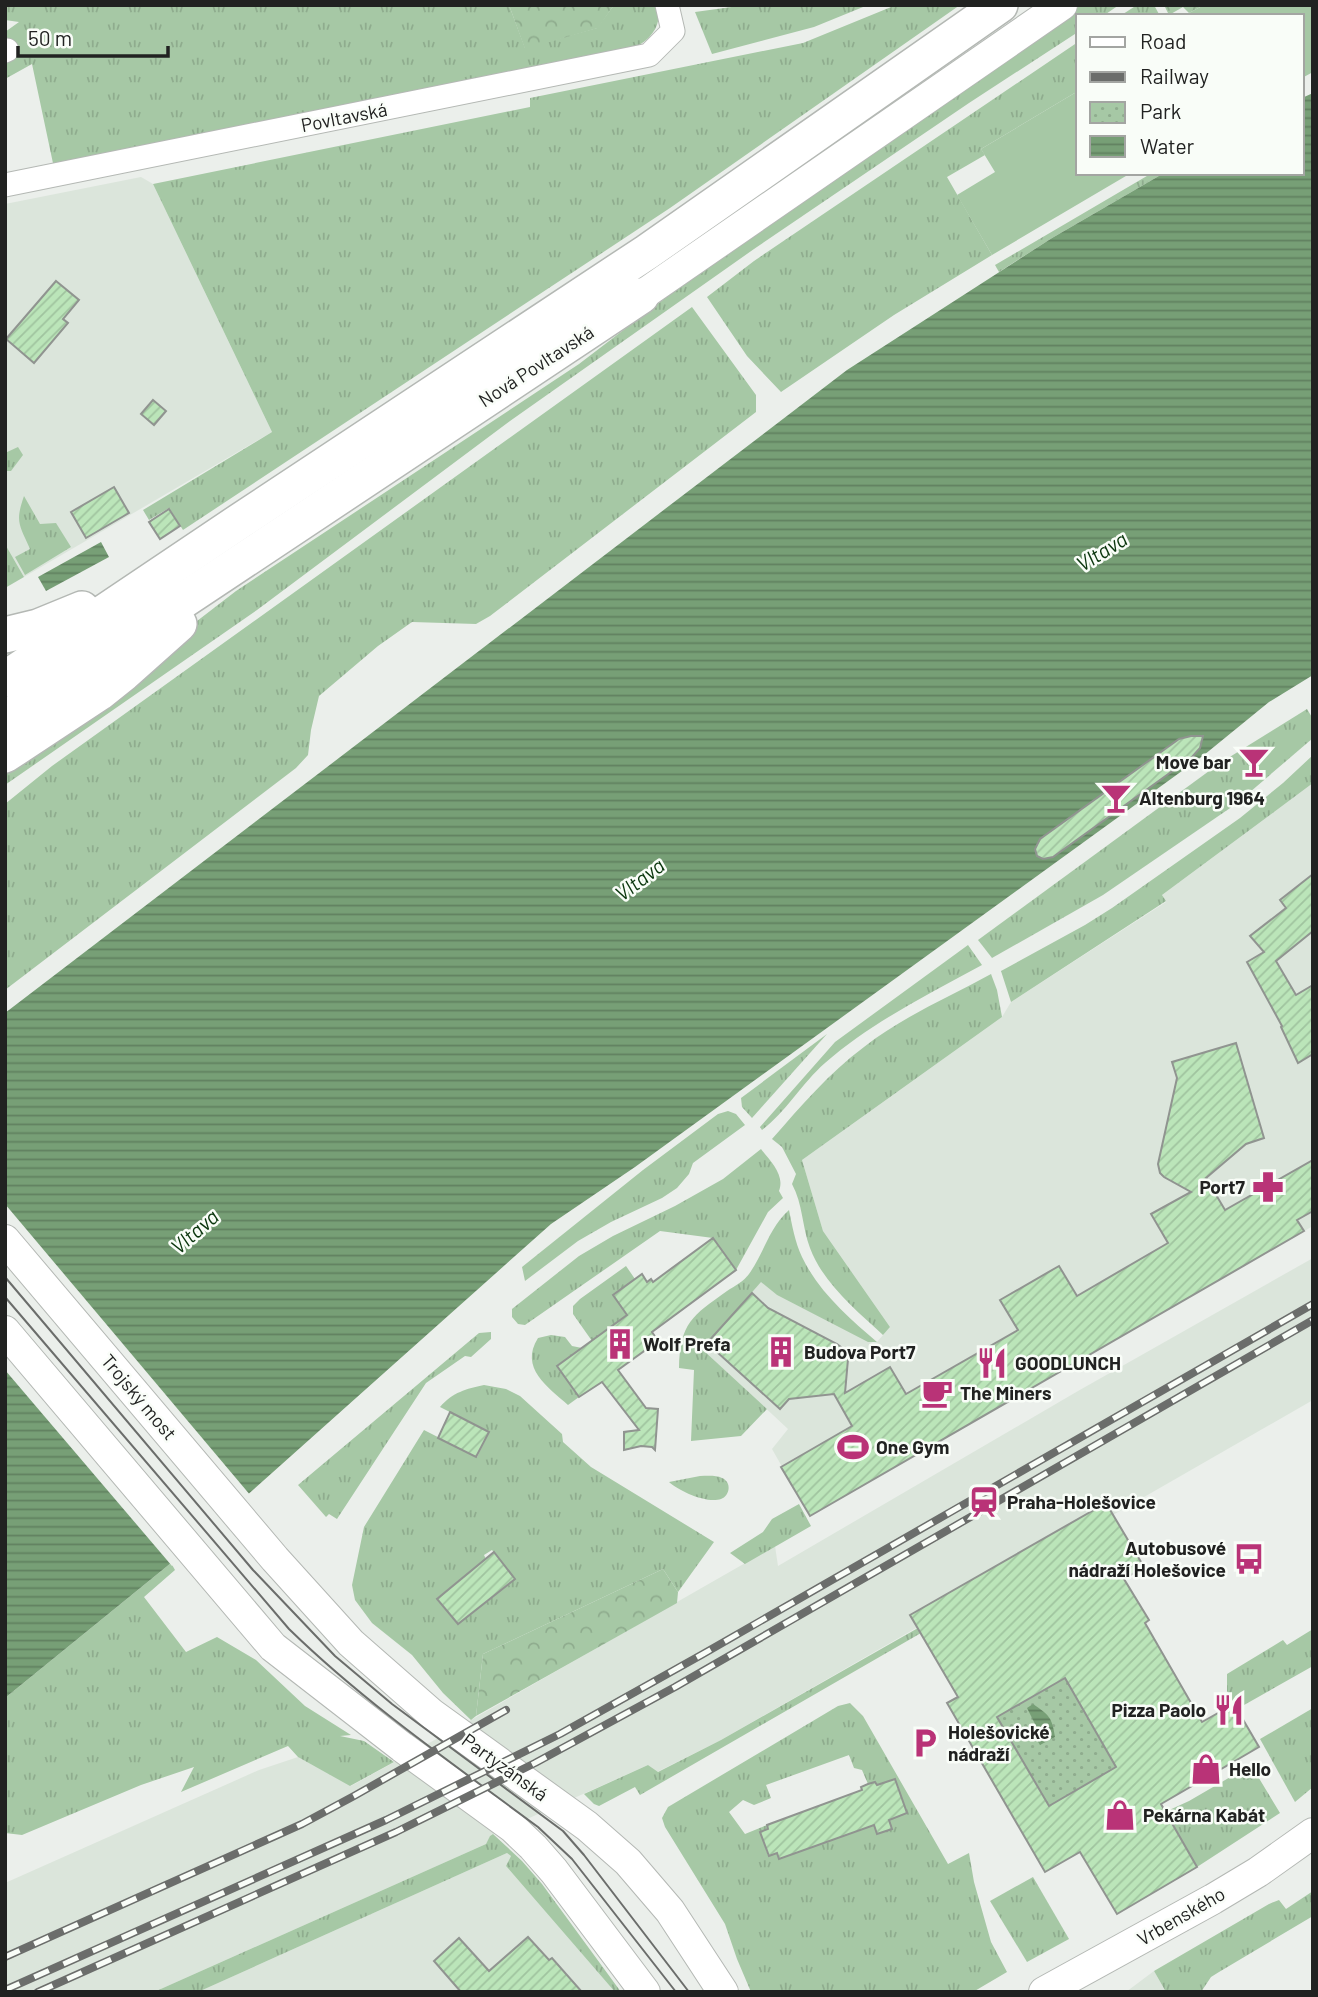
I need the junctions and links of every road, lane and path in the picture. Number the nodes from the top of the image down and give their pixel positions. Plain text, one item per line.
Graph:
1 (667, 5) edge
2 (1062, 5) edge
3 (992, 10) edge
4 (5, 185) edge
5 (641, 296) joint
6 (261, 548) junction
7 (165, 571) junction
8 (5, 635) edge
9 (5, 679) edge
10 (5, 719) edge
11 (5, 755) edge
12 (5, 1240) edge
13 (5, 1332) edge
14 (272, 1555) joint
15 (1313, 1833) edge
16 (645, 1992) edge
17 (723, 1992) edge
18 (1044, 1992) edge

1 - 4 street, Povltavská
2 - 5 main road, Nová Povltavská
3 - 7 highway, Nová Povltavská
5 - 6 highway, Nová Povltavská
6 - 10 highway, Nová Povltavská
6 - 11 highway
7 - 8 highway
7 - 9 highway, Nová Povltavská
12 - 14 main road, Trojský most
13 - 16 main road
14 - 17 main road, Partyzánská
15 - 18 main road, Vrbenského

